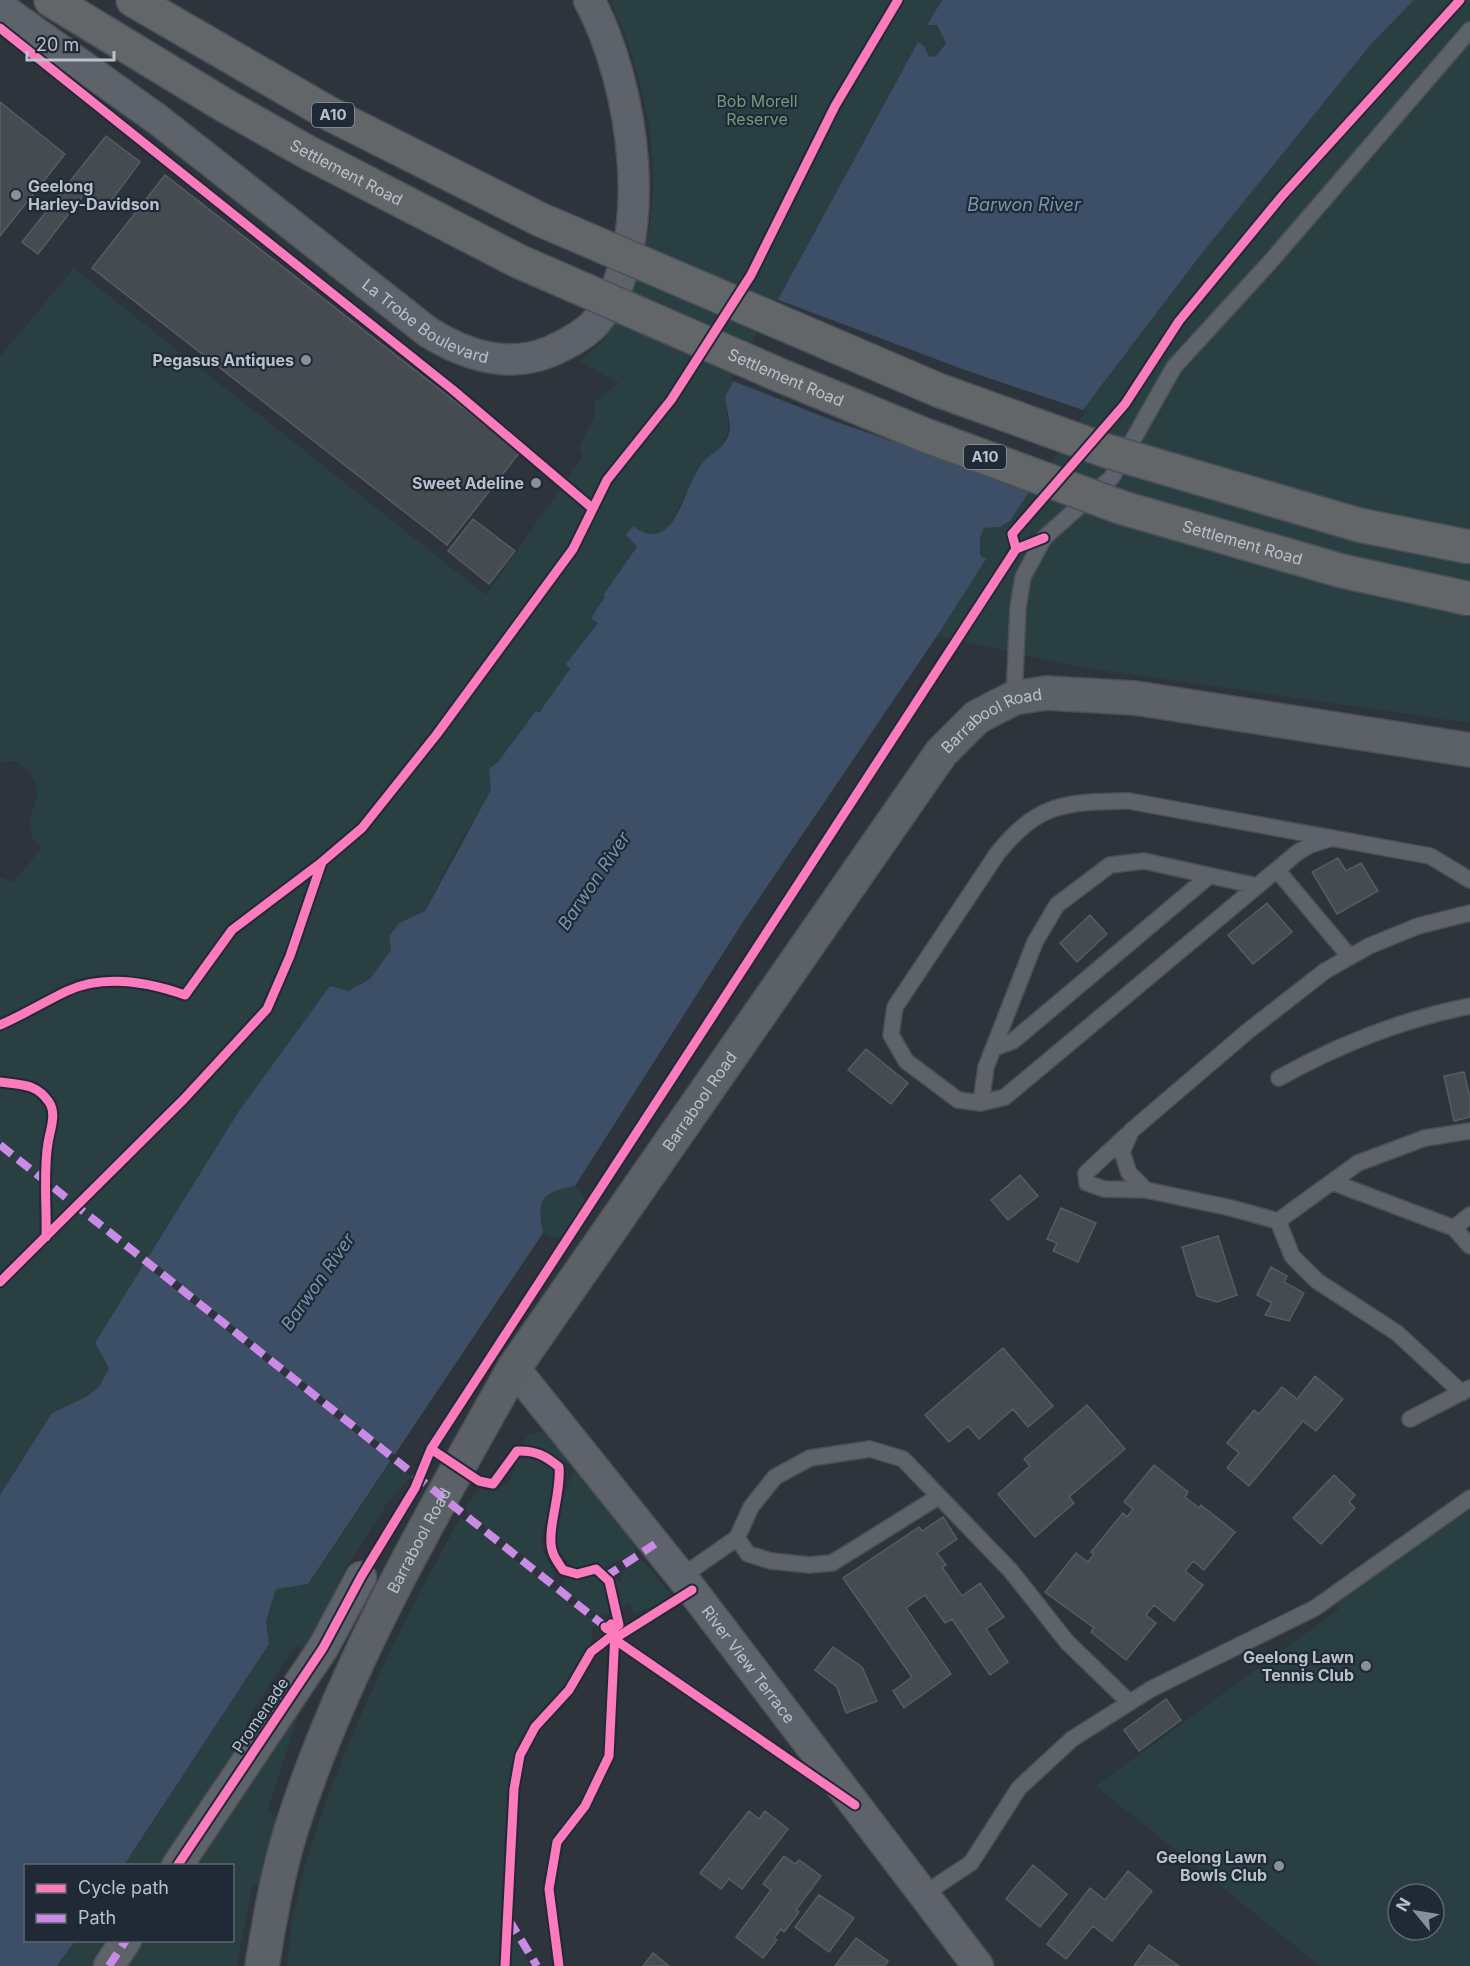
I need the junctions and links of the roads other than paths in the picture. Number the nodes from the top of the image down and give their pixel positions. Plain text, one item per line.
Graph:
1 (51, 0) edge
2 (133, 0) edge
3 (589, 0) edge
4 (0, 7) edge
5 (1468, 35) edge
6 (1470, 547) edge
7 (1470, 598) edge
8 (1014, 698) junction
9 (1470, 750) edge
10 (1332, 838) junction
11 (1277, 870) junction
12 (1209, 876) junction
13 (1470, 880) edge
14 (1257, 886) junction
15 (1470, 913) edge
16 (1350, 957) junction
17 (1470, 1006) edge
18 (994, 1048) junction
19 (1279, 1078) dead end
20 (981, 1103) junction
21 (1131, 1131) junction
22 (1470, 1131) edge
23 (1332, 1182) junction
24 (1146, 1190) junction
25 (1470, 1215) edge
26 (1278, 1221) junction
27 (1455, 1228) junction
28 (1470, 1246) edge
29 (514, 1368) junction
30 (1466, 1391) edge
31 (1410, 1419) dead end
32 (938, 1497) junction
33 (1470, 1498) edge
34 (737, 1539) junction
35 (362, 1577) dead end
36 (681, 1577) junction
37 (1129, 1702) junction
38 (178, 1864) edge
39 (924, 1894) junction
40 (125, 1942) edge
41 (109, 1966) edge
42 (262, 1966) edge
43 (978, 1966) edge

1 - 7 highway, Settlement Road / A10, bridge
2 - 6 highway, A10, bridge
3 - 4 street, La Trobe Boulevard
5 - 8 lane
8 - 9 street, Barrabool Road
8 - 29 street, Barrabool Road
10 - 11 lane
10 - 13 lane
10 - 20 lane
11 - 14 lane
11 - 16 lane
12 - 14 lane
12 - 18 lane
12 - 18 lane
14 - 20 lane
15 - 16 lane
16 - 21 lane
17 - 19 lane
18 - 20 lane
21 - 24 lane
21 - 24 lane
22 - 23 lane
23 - 26 lane
23 - 27 lane
24 - 26 lane
25 - 27 lane
26 - 30 lane
27 - 28 lane
29 - 36 street, River View Terrace
29 - 42 street, Barrabool Road
30 - 31 lane
32 - 34 lane
32 - 34 lane
32 - 37 lane
33 - 37 lane
34 - 36 lane
35 - 38 street, Promenade
36 - 39 street, River View Terrace
37 - 39 lane
39 - 43 street, River View Terrace
40 - 41 street

